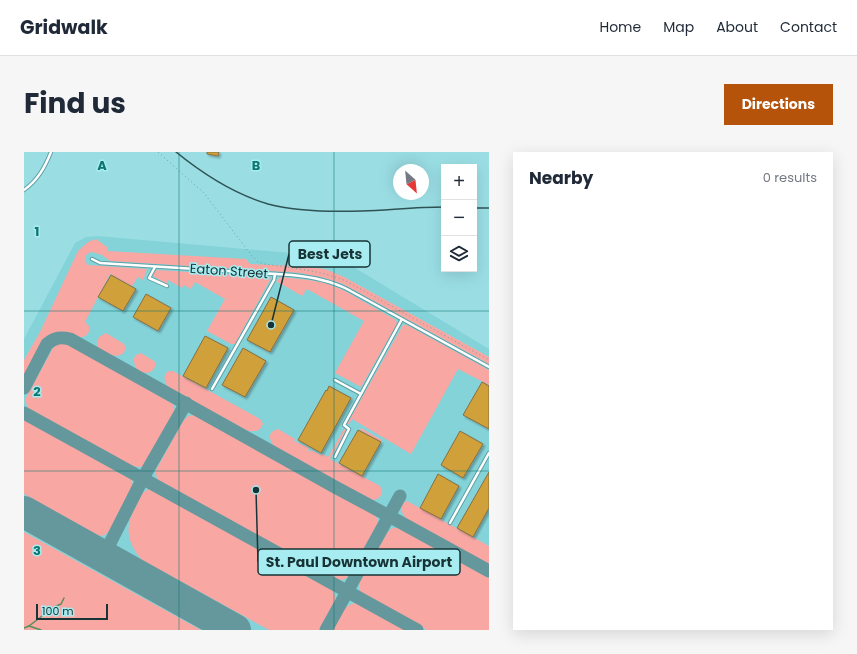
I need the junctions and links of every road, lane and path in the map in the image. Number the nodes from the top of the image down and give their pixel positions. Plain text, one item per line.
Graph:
1 (51, 152) edge
2 (158, 152) edge
3 (24, 190) edge
4 (252, 256) dead end
5 (92, 259) dead end
6 (155, 267) junction
7 (275, 274) junction
8 (167, 286) dead end
9 (402, 319) junction
10 (489, 367) edge
11 (335, 380) dead end
12 (212, 389) dead end
13 (361, 394) junction
14 (489, 454) edge
15 (335, 457) dead end
16 (450, 523) dead end

1 - 3 lane
2 - 4 path
5 - 6 lane, Eaton Street
6 - 7 lane, Eaton Street
6 - 8 lane
7 - 9 lane, Eaton Street
7 - 12 lane
9 - 10 lane, Eaton Street
9 - 13 lane
11 - 13 lane
13 - 15 lane
14 - 16 lane

